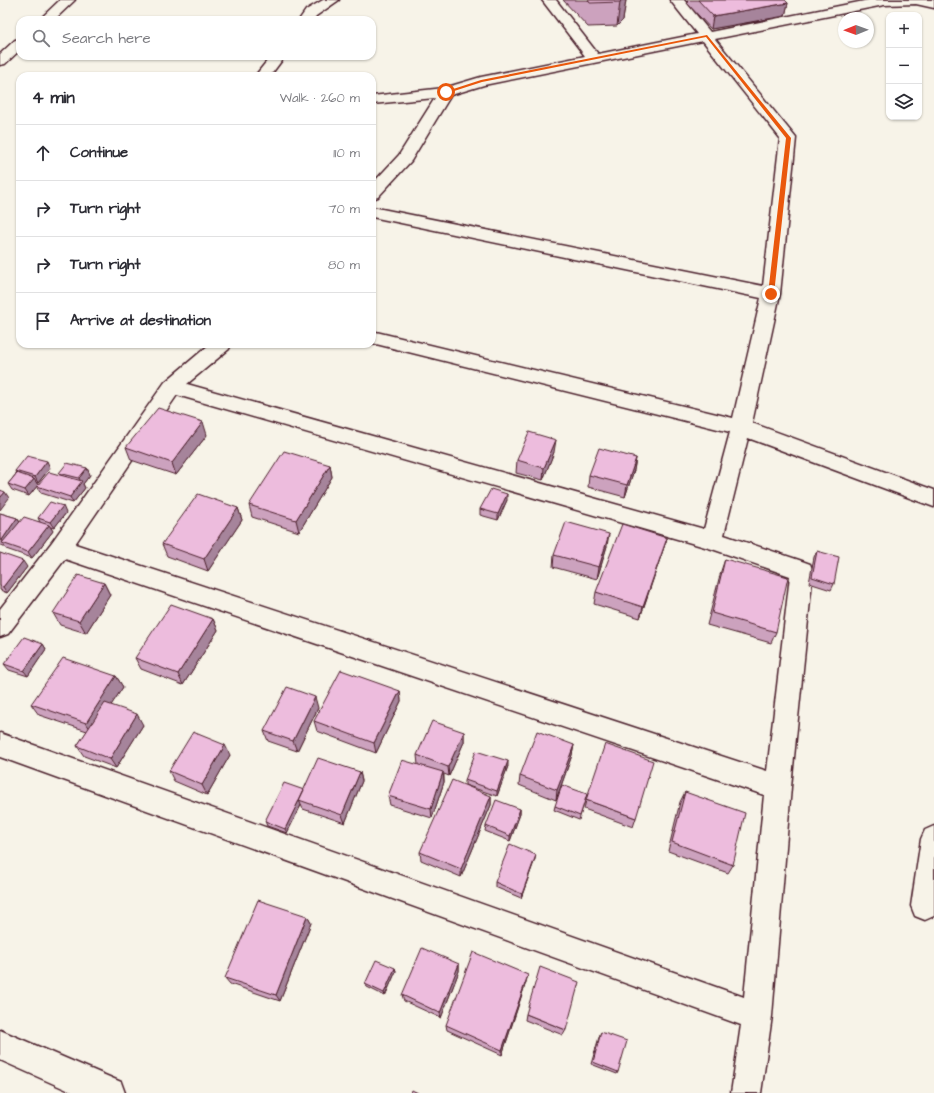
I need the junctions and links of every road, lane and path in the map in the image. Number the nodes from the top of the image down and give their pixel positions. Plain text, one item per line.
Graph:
1 (68, 0) edge
2 (332, 0) edge
3 (549, 0) edge
4 (677, 0) edge
5 (858, 3) edge
6 (934, 4) edge
7 (50, 16) edge
8 (309, 16) edge
9 (707, 36) junction
10 (16, 47) edge
11 (594, 58) junction
12 (275, 60) edge
13 (0, 61) edge
14 (265, 72) edge
15 (446, 92) junction
16 (376, 100) edge
17 (376, 190) edge
18 (376, 213) edge
19 (771, 294) junction
20 (376, 338) edge
21 (217, 348) edge
22 (172, 387) junction
23 (741, 427) junction
24 (934, 499) edge
25 (712, 540) junction
26 (60, 548) junction
27 (0, 627) edge
28 (0, 745) edge
29 (778, 787) junction
30 (934, 839) edge
31 (924, 906) dead end
32 (757, 1016) junction
33 (0, 1045) edge
34 (110, 1093) edge
35 (746, 1093) edge

1 - 7 street
2 - 8 street
3 - 11 street
4 - 9 street
5 - 6 street
5 - 9 street
9 - 11 street
9 - 19 street
10 - 13 street
11 - 15 street
12 - 14 street
15 - 16 street
15 - 17 street
18 - 19 street
19 - 23 street
20 - 23 street
21 - 22 street
22 - 25 street
22 - 26 street
23 - 24 street
23 - 25 street
25 - 29 street
26 - 27 street
26 - 29 street
28 - 32 street
29 - 32 street
30 - 31 street
32 - 35 street
33 - 34 street

